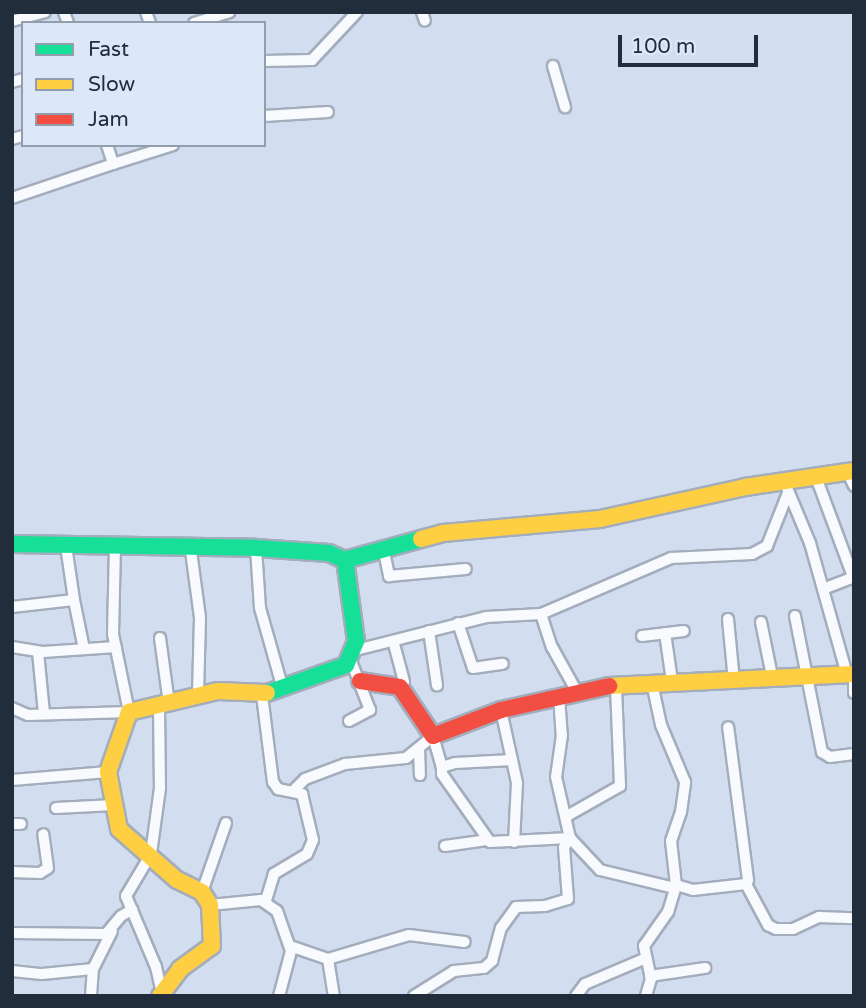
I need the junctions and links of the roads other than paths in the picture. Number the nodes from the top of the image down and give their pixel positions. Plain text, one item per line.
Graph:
1 (45, 12) edge
2 (229, 12) edge
3 (357, 12) edge
4 (12, 21) edge
5 (200, 21) edge
6 (266, 61) edge
7 (553, 66) dead end
8 (565, 107) dead end
9 (328, 113) dead end
10 (266, 116) edge
11 (108, 147) edge
12 (167, 147) edge
13 (113, 164) junction
14 (12, 198) edge
15 (816, 477) junction
16 (852, 477) edge
17 (786, 488) junction
18 (12, 544) edge
19 (66, 546) junction
20 (115, 548) junction
21 (257, 548) junction
22 (191, 551) junction
23 (384, 552) junction
24 (345, 560) junction
25 (466, 569) dead end
26 (854, 577) edge
27 (823, 589) junction
28 (74, 600) junction
29 (12, 607) edge
30 (541, 614) junction
31 (795, 616) dead end
32 (728, 619) dead end
33 (761, 622) dead end
34 (458, 623) junction
35 (429, 631) junction
36 (684, 631) dead end
37 (665, 633) junction
38 (642, 636) dead end
39 (160, 638) dead end
40 (394, 644) junction
41 (12, 647) edge
42 (116, 647) junction
43 (85, 649) junction
44 (38, 652) junction
45 (354, 656) junction
46 (503, 664) dead end
47 (852, 675) edge
48 (809, 678) junction
49 (360, 681) junction
50 (672, 681) junction
51 (734, 681) junction
52 (773, 681) junction
53 (404, 682) dead end
54 (652, 683) junction
55 (437, 685) dead end
56 (616, 685) junction
57 (282, 686) junction
58 (577, 692) junction
59 (854, 693) edge
60 (262, 695) junction
61 (198, 696) junction
62 (559, 696) junction
63 (164, 706) junction
64 (12, 708) edge
65 (501, 710) junction
66 (129, 712) junction
67 (44, 713) junction
68 (349, 721) dead end
69 (728, 727) dead end
70 (433, 736) junction
71 (419, 749) junction
72 (854, 754) edge
73 (512, 760) junction
74 (442, 767) junction
75 (108, 772) junction
76 (420, 775) dead end
77 (12, 780) edge
78 (293, 791) junction
79 (114, 805) junction
80 (56, 808) dead end
81 (567, 816) junction
82 (226, 823) dead end
83 (43, 834) dead end
84 (570, 838) junction
85 (487, 840) junction
86 (514, 842) junction
87 (444, 846) dead end
88 (151, 854) junction
89 (12, 872) edge
90 (746, 884) junction
91 (676, 885) junction
92 (206, 899) junction
93 (266, 901) junction
94 (132, 910) junction
95 (854, 918) edge
96 (112, 931) junction
97 (12, 933) edge
98 (465, 942) dead end
99 (290, 946) junction
100 (328, 958) junction
101 (644, 959) junction
102 (705, 968) dead end
103 (93, 969) junction
104 (12, 971) edge
105 (650, 976) junction
106 (161, 994) edge
107 (91, 996) edge
108 (279, 996) edge
109 (334, 996) edge
110 (414, 996) edge
111 (576, 996) edge
112 (646, 996) edge

1 - 4 street
2 - 5 street
3 - 6 street
7 - 8 street
9 - 10 street
11 - 13 street
12 - 13 street
13 - 14 street
15 - 16 street
15 - 17 street
15 - 26 street
17 - 23 street
17 - 27 street
17 - 30 street
18 - 19 street
19 - 20 street
19 - 28 street
20 - 22 street
20 - 42 street
21 - 22 street
21 - 24 street
21 - 57 street
22 - 61 street
23 - 24 street
23 - 25 street
24 - 45 street
26 - 27 street
27 - 47 street
28 - 29 street
28 - 43 street
30 - 34 street
30 - 58 street
31 - 48 street
32 - 51 street
33 - 52 street
34 - 35 street
34 - 46 street
35 - 40 street
35 - 55 street
36 - 37 street
37 - 38 street
37 - 50 street
39 - 63 street
40 - 45 street
40 - 53 street
41 - 44 street
42 - 43 street
42 - 66 street
43 - 44 street
44 - 67 street
45 - 49 street
45 - 57 street
47 - 48 street
47 - 59 street
48 - 52 street
48 - 72 street
49 - 68 street
49 - 70 street
50 - 51 street
50 - 54 street
51 - 52 street
54 - 56 street
54 - 91 street
56 - 58 street
56 - 81 street
57 - 60 street
58 - 62 street
60 - 61 street
60 - 78 street
61 - 63 street
62 - 65 street
62 - 81 street
63 - 66 street
63 - 88 street
64 - 67 street
65 - 70 street
65 - 73 street
66 - 67 street
66 - 75 street
69 - 90 street
70 - 71 street
70 - 74 street
71 - 76 street
71 - 78 street
73 - 74 street
73 - 86 street
74 - 85 street
75 - 77 street
75 - 79 street
78 - 93 street
79 - 80 street
79 - 88 street
81 - 84 street
82 - 92 street
83 - 89 street
84 - 86 street
84 - 91 street
84 - 110 street
85 - 86 street
85 - 87 street
88 - 92 street
88 - 94 street
90 - 91 street
90 - 95 street
91 - 101 street
92 - 93 street
92 - 106 street
93 - 99 street
94 - 96 street
94 - 106 street
96 - 97 street
96 - 103 street
98 - 100 street
99 - 100 street
99 - 108 street
100 - 109 street
101 - 105 street
101 - 111 street
102 - 105 street
103 - 104 street
103 - 107 street
105 - 112 street

